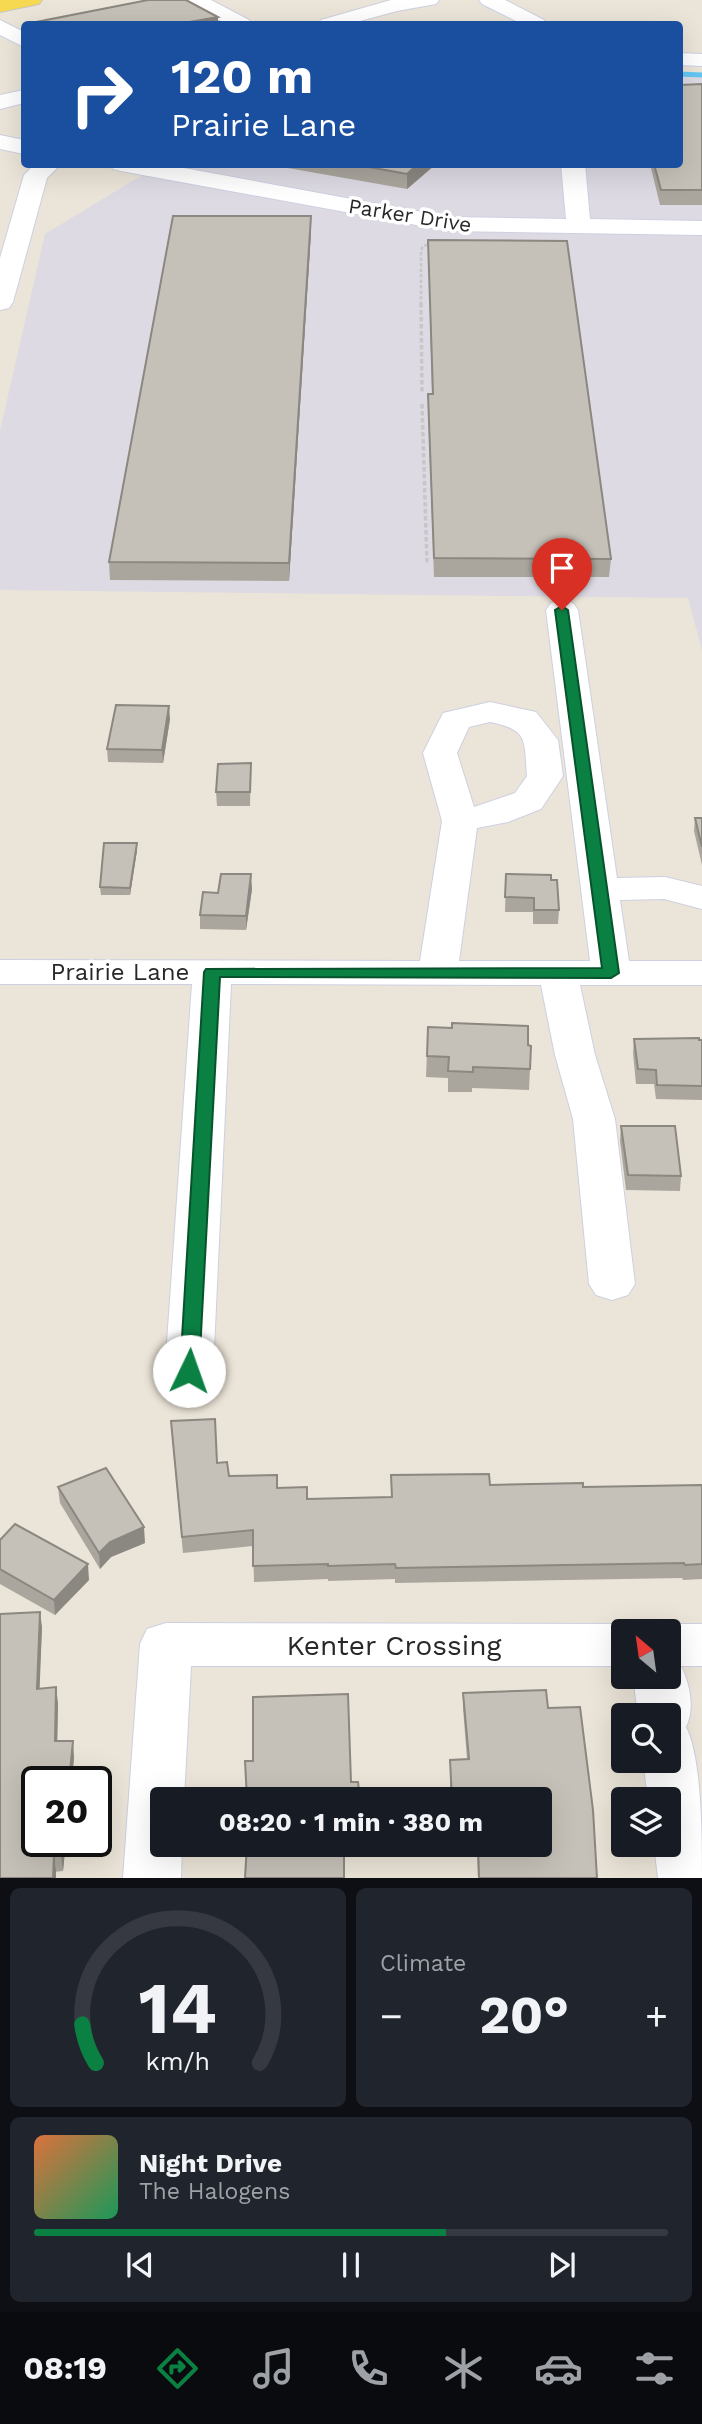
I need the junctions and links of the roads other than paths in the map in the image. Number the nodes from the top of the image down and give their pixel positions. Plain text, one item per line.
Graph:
1 (32, 0) edge
2 (196, 0) edge
3 (429, 0) edge
4 (489, 0) edge
5 (0, 6) edge
6 (236, 21) edge
7 (339, 21) edge
8 (531, 21) edge
9 (0, 26) edge
10 (21, 39) edge
11 (683, 59) edge
12 (702, 60) edge
13 (21, 98) edge
14 (0, 102) edge
15 (0, 142) edge
16 (21, 146) edge
17 (45, 168) edge
18 (142, 168) edge
19 (227, 168) edge
20 (573, 168) edge
21 (210, 181) junction
22 (579, 227) junction
23 (702, 228) edge
24 (0, 302) edge
25 (562, 610) dead end
26 (460, 821) dead end
27 (601, 889) junction
28 (702, 898) edge
29 (0, 972) edge
30 (212, 972) junction
31 (438, 972) junction
32 (558, 973) junction
33 (611, 973) junction
34 (702, 973) edge
35 (612, 1283) dead end
36 (189, 1371) dead end
37 (611, 1645) edge
38 (681, 1645) edge
39 (702, 1645) edge
40 (672, 1773) edge
41 (152, 1878) edge
42 (687, 1878) edge

1 - 5 main road
2 - 6 street
3 - 7 street
4 - 8 street
9 - 10 street
11 - 12 street
13 - 14 street
15 - 16 street
17 - 24 street
18 - 21 street, Parker Drive
19 - 21 street
20 - 22 street
21 - 22 street, Parker Drive
22 - 23 street, Parker Drive
25 - 27 street
26 - 31 street
27 - 28 street
27 - 33 street
29 - 30 street, Prairie Lane
30 - 31 street, Prairie Lane
30 - 36 street
31 - 32 street, Prairie Lane
32 - 33 street, Prairie Lane
32 - 35 street
33 - 34 street, Prairie Lane
37 - 41 street, Kenter Crossing
38 - 39 street
40 - 42 street

